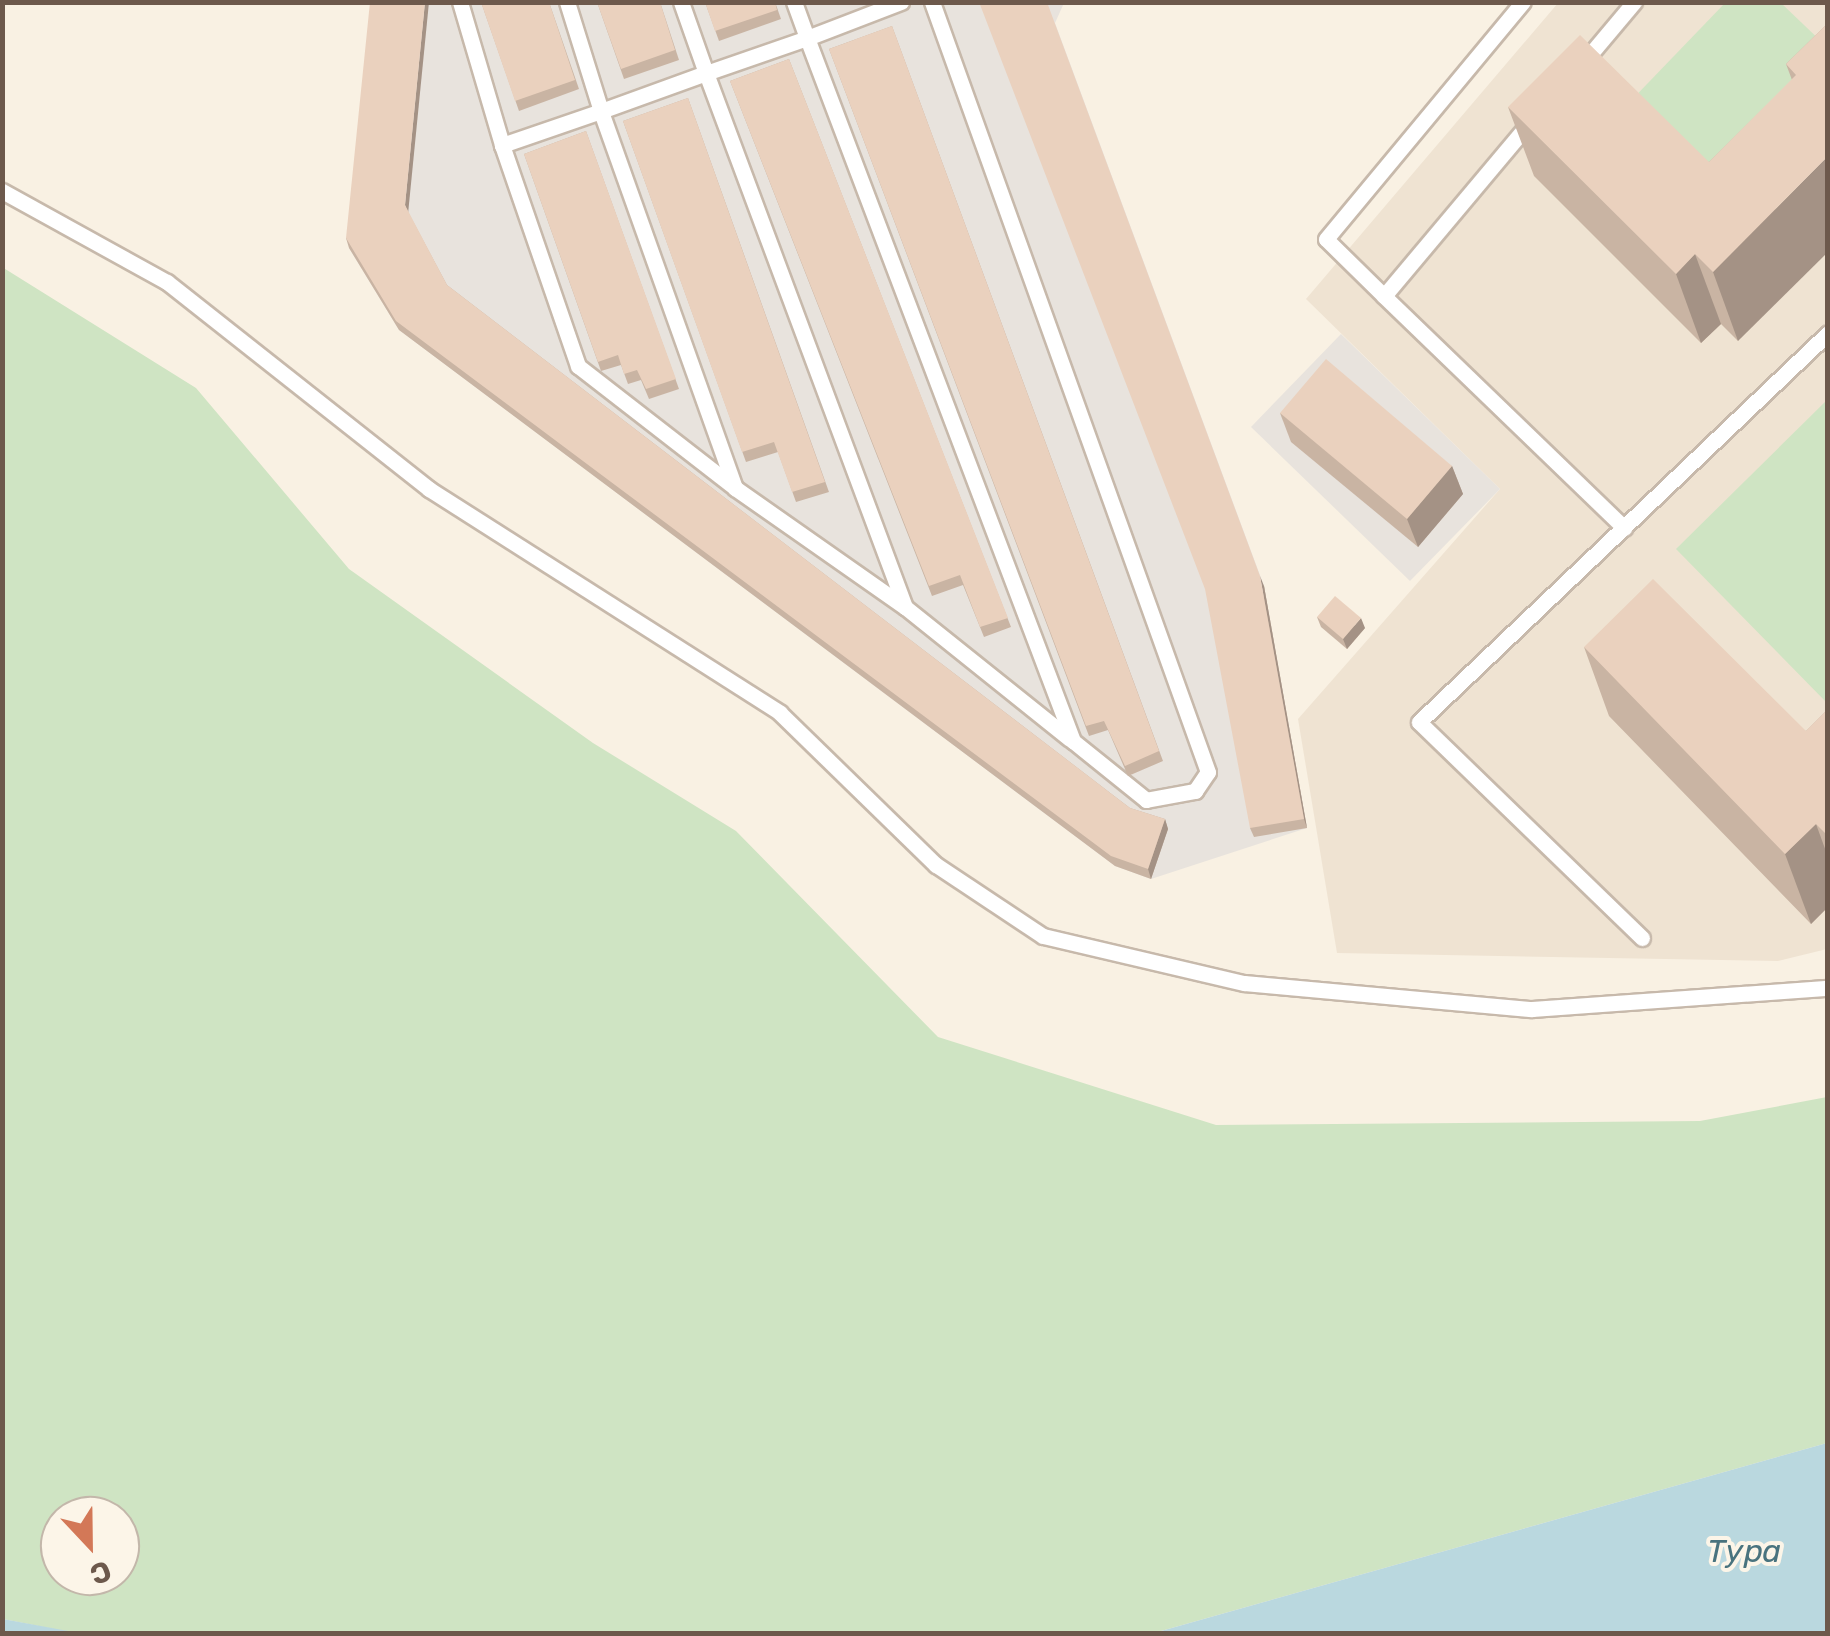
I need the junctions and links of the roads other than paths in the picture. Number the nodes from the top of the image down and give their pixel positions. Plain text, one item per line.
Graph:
1 (460, 2) edge
2 (567, 2) edge
3 (681, 2) edge
4 (794, 2) edge
5 (901, 2) edge
6 (932, 2) edge
7 (1523, 2) edge
8 (1634, 2) edge
9 (807, 38) junction
10 (706, 73) junction
11 (1573, 74) edge
12 (1548, 102) edge
13 (601, 111) junction
14 (502, 145) junction
15 (2, 192) edge
16 (1384, 296) junction
17 (1828, 333) edge
18 (735, 488) junction
19 (1624, 528) junction
20 (905, 608) junction
21 (1074, 741) junction
22 (1642, 938) dead end
23 (1828, 988) edge

1 - 14 lane
2 - 13 lane
3 - 10 lane
4 - 9 lane
5 - 9 lane
6 - 21 lane
7 - 16 lane
8 - 11 lane
9 - 10 lane
9 - 21 lane
10 - 13 lane
10 - 20 lane
12 - 16 lane
13 - 14 lane
13 - 18 lane
14 - 18 lane
15 - 23 lane
16 - 19 lane
17 - 19 lane
18 - 20 lane
19 - 22 lane
20 - 21 lane

